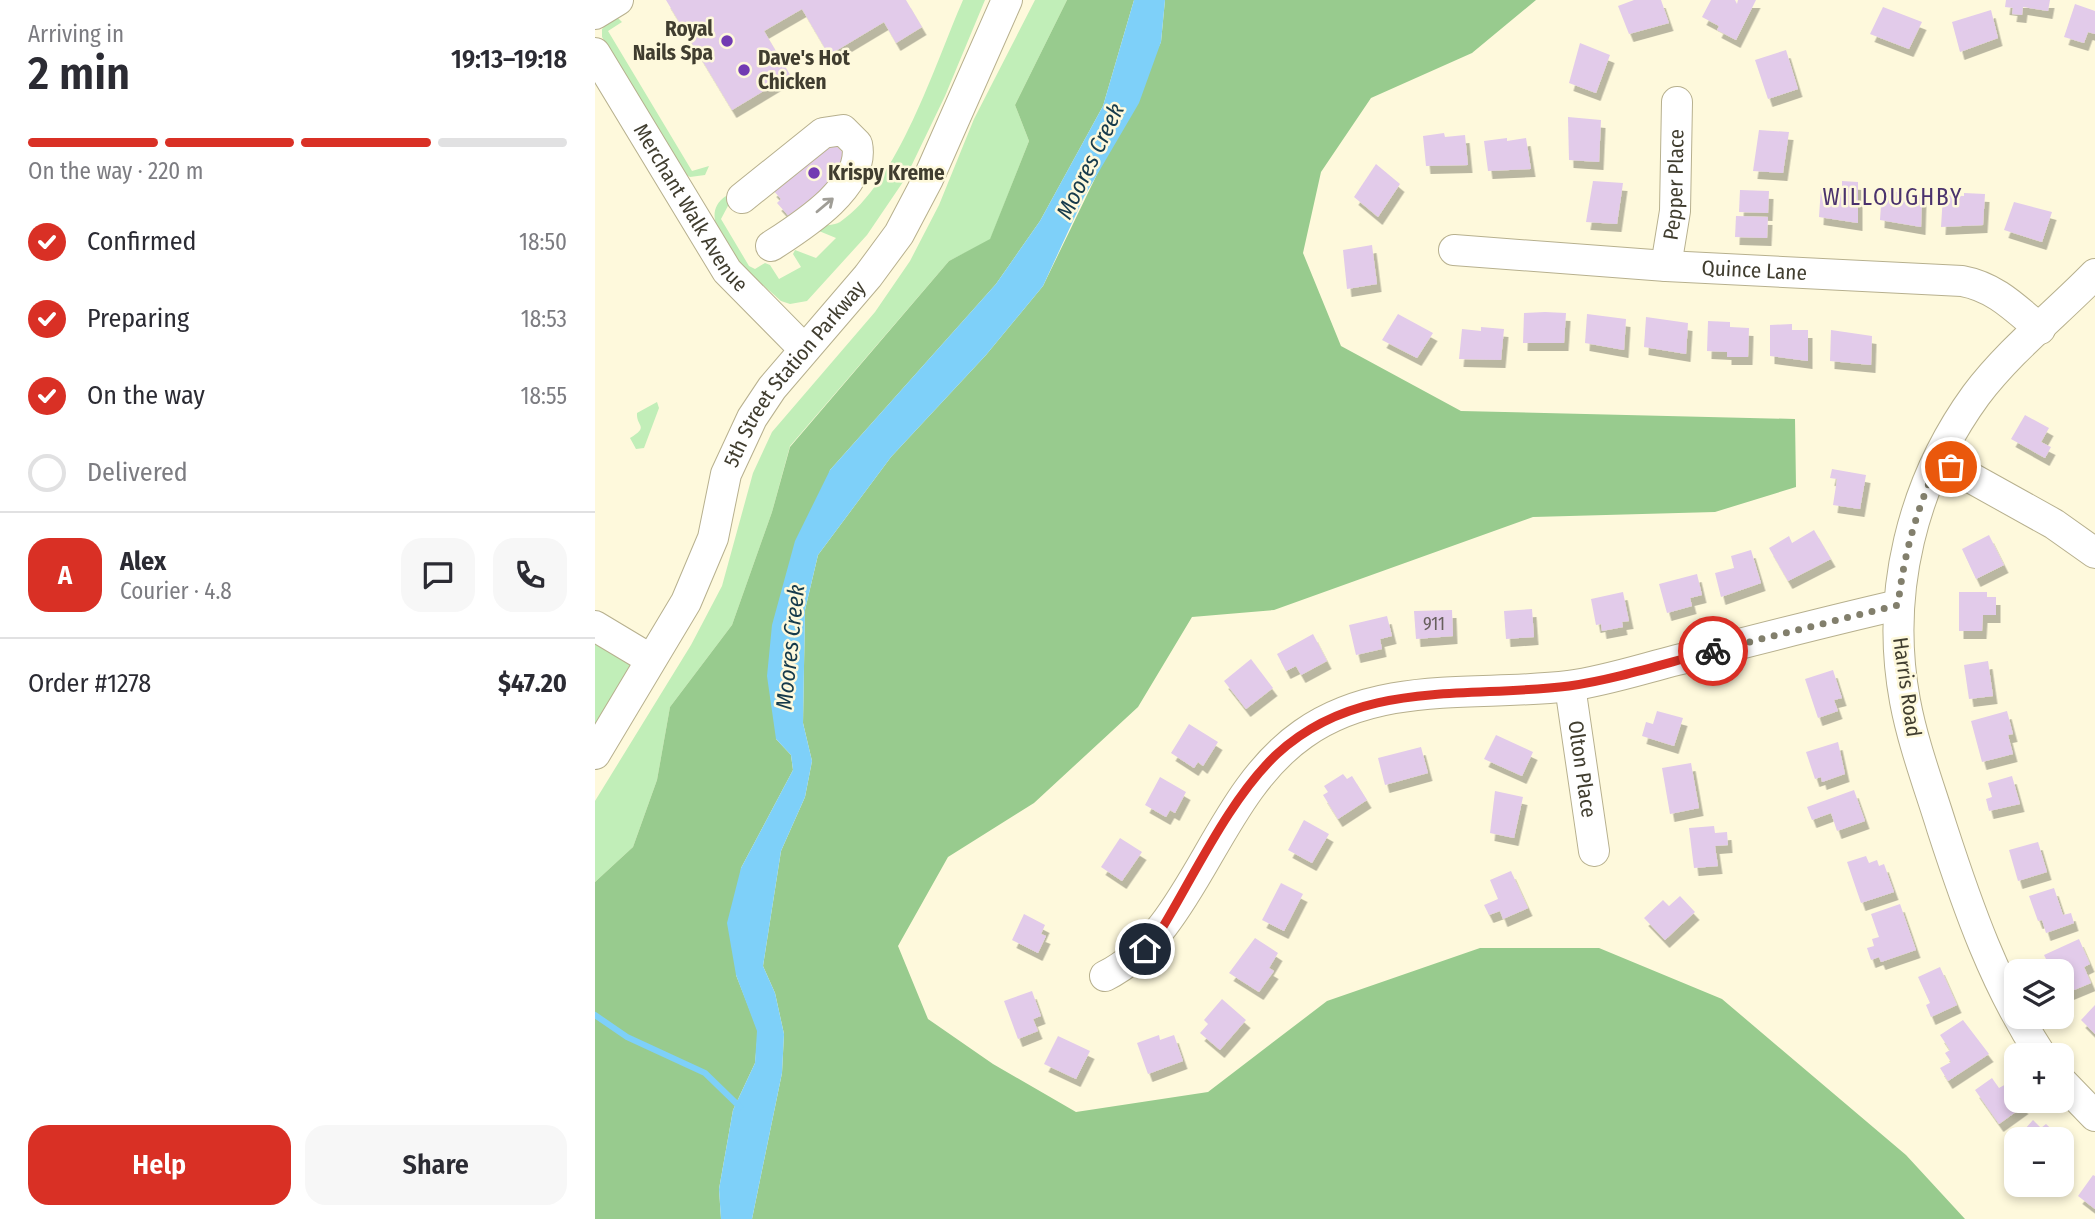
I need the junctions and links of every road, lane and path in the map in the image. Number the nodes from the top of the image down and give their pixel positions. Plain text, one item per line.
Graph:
1 (618, 0) edge
2 (1007, 0) edge
3 (595, 14) edge
4 (595, 52) edge
5 (1677, 102) dead end
6 (742, 198) dead end
7 (771, 246) dead end
8 (1454, 250) dead end
9 (1666, 267) junction
10 (2095, 274) edge
11 (2040, 329) junction
12 (804, 349) junction
13 (1939, 460) junction
14 (2095, 552) edge
15 (1898, 605) junction
16 (595, 626) edge
17 (650, 659) junction
18 (1570, 685) junction
19 (595, 754) edge
20 (1594, 851) dead end
21 (1105, 976) dead end
22 (2033, 1043) edge
23 (2074, 1094) edge
24 (2095, 1116) edge

1 - 3 street
2 - 12 street, 5th Street Station Parkway
4 - 12 street, Merchant Walk Avenue
5 - 9 street, Pepper Place
7 -> 6 street
8 - 9 street, Quince Lane
9 - 11 street, Quince Lane
10 - 11 street, Harris Road
11 - 13 street, Harris Road
12 - 17 street, 5th Street Station Parkway
13 - 14 street
13 - 15 street, Harris Road
15 - 18 street
15 - 22 street, Harris Road
16 - 17 street
17 - 19 street, 5th Street Station Parkway
18 - 20 street, Olton Place
18 - 21 street
23 - 24 street

